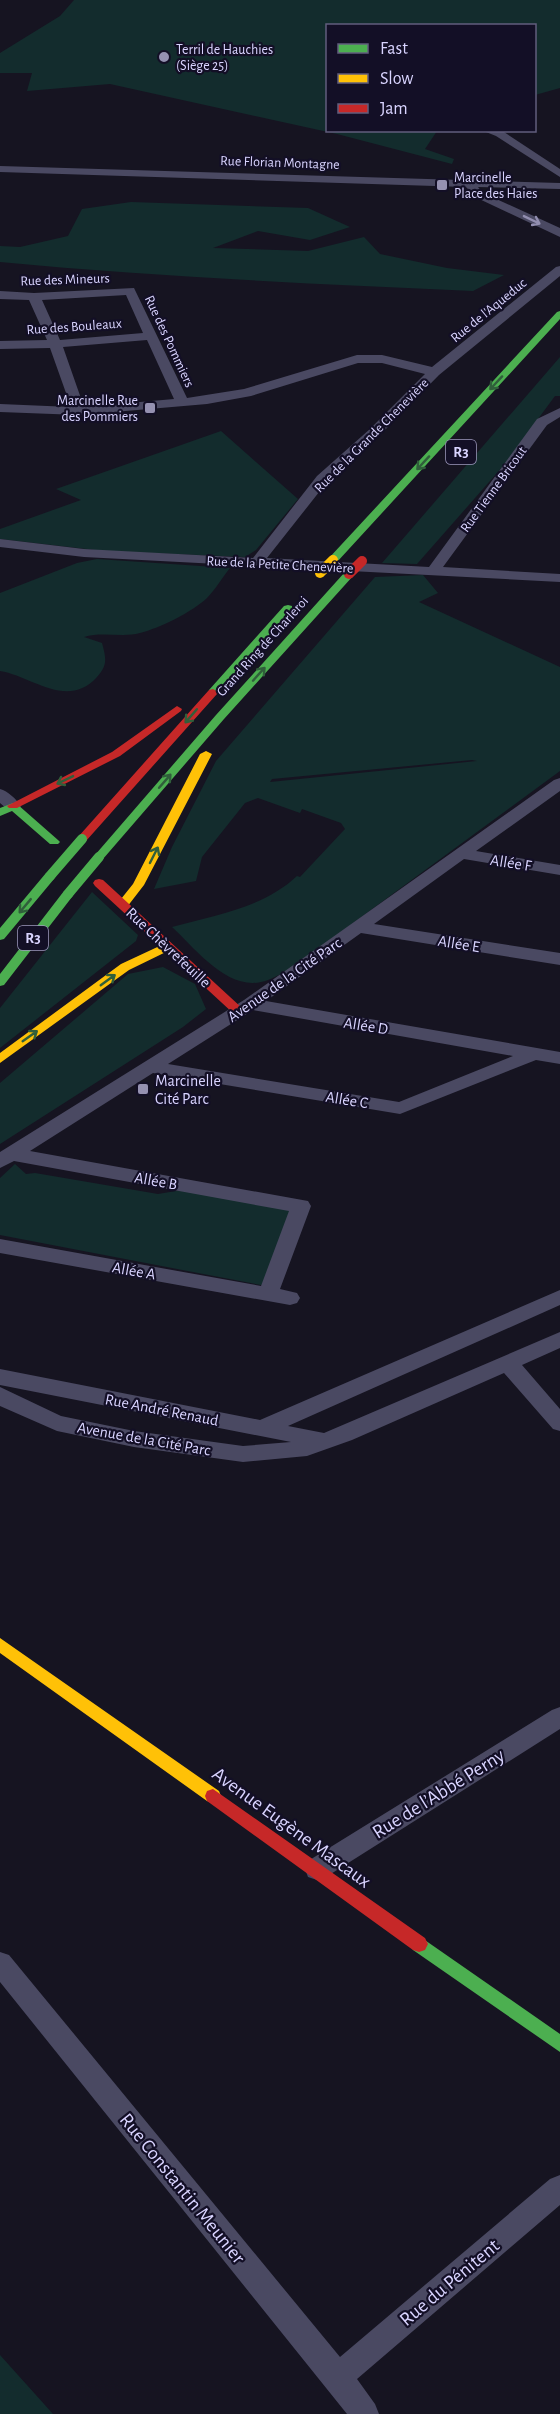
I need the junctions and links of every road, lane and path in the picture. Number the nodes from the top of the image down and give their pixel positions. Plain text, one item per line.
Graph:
1 (493, 132) edge
2 (0, 169) edge
3 (560, 174) edge
4 (472, 182) junction
5 (560, 186) edge
6 (560, 233) edge
7 (560, 270) edge
8 (130, 291) joint
9 (0, 295) edge
10 (34, 297) junction
11 (560, 314) edge
12 (150, 336) junction
13 (55, 344) junction
14 (0, 345) edge
15 (434, 372) junction
16 (183, 403) junction
17 (0, 408) edge
18 (79, 411) junction
19 (560, 412) edge
20 (0, 543) edge
21 (366, 557) dead end
22 (256, 563) junction
23 (433, 571) junction
24 (316, 577) dead end
25 (560, 578) edge
26 (297, 598) dead end
27 (229, 672) junction
28 (220, 717) junction
29 (560, 783) edge
30 (0, 794) edge
31 (535, 801) junction
32 (560, 805) edge
33 (6, 809) edge
34 (54, 842) dead end
35 (463, 854) junction
36 (560, 870) edge
37 (99, 883) dead end
38 (123, 904) junction
39 (359, 927) junction
40 (0, 936) edge
41 (166, 947) junction
42 (560, 959) edge
43 (0, 982) edge
44 (244, 1008) junction
45 (482, 1044) junction
46 (534, 1054) junction
47 (560, 1058) edge
48 (0, 1059) edge
49 (151, 1067) junction
50 (488, 1073) junction
51 (6, 1158) edge
52 (0, 1246) edge
53 (268, 1294) junction
54 (560, 1297) edge
55 (290, 1298) dead end
56 (560, 1340) edge
57 (507, 1362) junction
58 (0, 1377) edge
59 (0, 1395) edge
60 (560, 1423) edge
61 (260, 1429) junction
62 (324, 1442) junction
63 (0, 1644) edge
64 (560, 1717) edge
65 (317, 1869) junction
66 (0, 1963) edge
67 (560, 2044) edge
68 (560, 2188) edge
69 (338, 2377) junction
70 (365, 2414) edge

1 - 3 street
2 - 4 street, Rue Florian Montagne
4 - 5 street, Rue Florian Montagne
4 -> 6 street
7 - 15 street, Rue de l'Aqueduc
8 - 10 street, Rue des Mineurs
8 - 12 street, Rue des Pommiers
9 - 10 street, Rue des Mineurs
10 - 13 street
11 -> 24 main road, R3, bridge
12 - 13 street, Rue des Bouleaux
12 - 16 street, Rue des Pommiers
13 - 14 street, Rue des Bouleaux
13 - 18 street
15 - 16 street, Rue de la Grande Chenevière
15 - 22 street, Rue de la Grande Chenevière
16 - 18 street, Rue de la Grande Chenevière
17 - 18 street, Rue de la Grande Chenevière
19 - 23 street, Rue Tienne Bricout
20 - 22 street, Rue de la Petite Chenevière
28 -> 21 main road, Grand Ring de Charleroi / R3, bridge
22 - 23 street, Rue de la Petite Chenevière
23 - 25 street, Rue de la Petite Chenevière
26 - 27 main road, Grand Ring de Charleroi / R3
27 -> 33 main road
27 -> 40 main road, Grand Ring de Charleroi / R3, bridge
38 -> 28 main road
43 -> 28 main road, Grand Ring de Charleroi / R3, bridge
29 - 31 street, Avenue de la Cité Parc
30 - 33 street
31 - 32 street
31 - 35 street, Avenue de la Cité Parc
33 - 34 main road
35 - 36 street, Allée F
35 - 39 street, Avenue de la Cité Parc
37 - 38 main road, Rue Chèvrefeuille
38 - 41 main road, Rue Chèvrefeuille
39 - 42 street, Allée E
39 - 44 street, Avenue de la Cité Parc
41 - 44 main road, Rue Chèvrefeuille
48 -> 41 main road
44 - 45 street, Allée D
44 - 49 street, Avenue de la Cité Parc
45 - 46 street, Allée D
45 - 50 street
46 - 47 street, Allée D
46 - 50 street, Allée C
49 - 50 street, Allée C
49 - 51 street, Avenue de la Cité Parc
51 - 53 street, Allée B
52 - 53 street, Allée A
53 - 55 street, Allée A
54 - 61 street
56 - 57 street, Avenue de la Cité Parc
57 - 60 street
57 - 62 street, Avenue de la Cité Parc
58 - 61 street, Rue André Renaud
59 - 62 street, Avenue de la Cité Parc
61 - 62 street, Rue André Renaud
63 - 65 main road, Avenue Eugène Mascaux
64 - 65 street, Rue de l’Abbé Perny
65 - 67 main road, Avenue Eugène Mascaux
66 - 69 street, Rue Constantin Meunier
68 - 69 street, Rue du Pénitent
69 - 70 street, Rue Constantin Meunier

